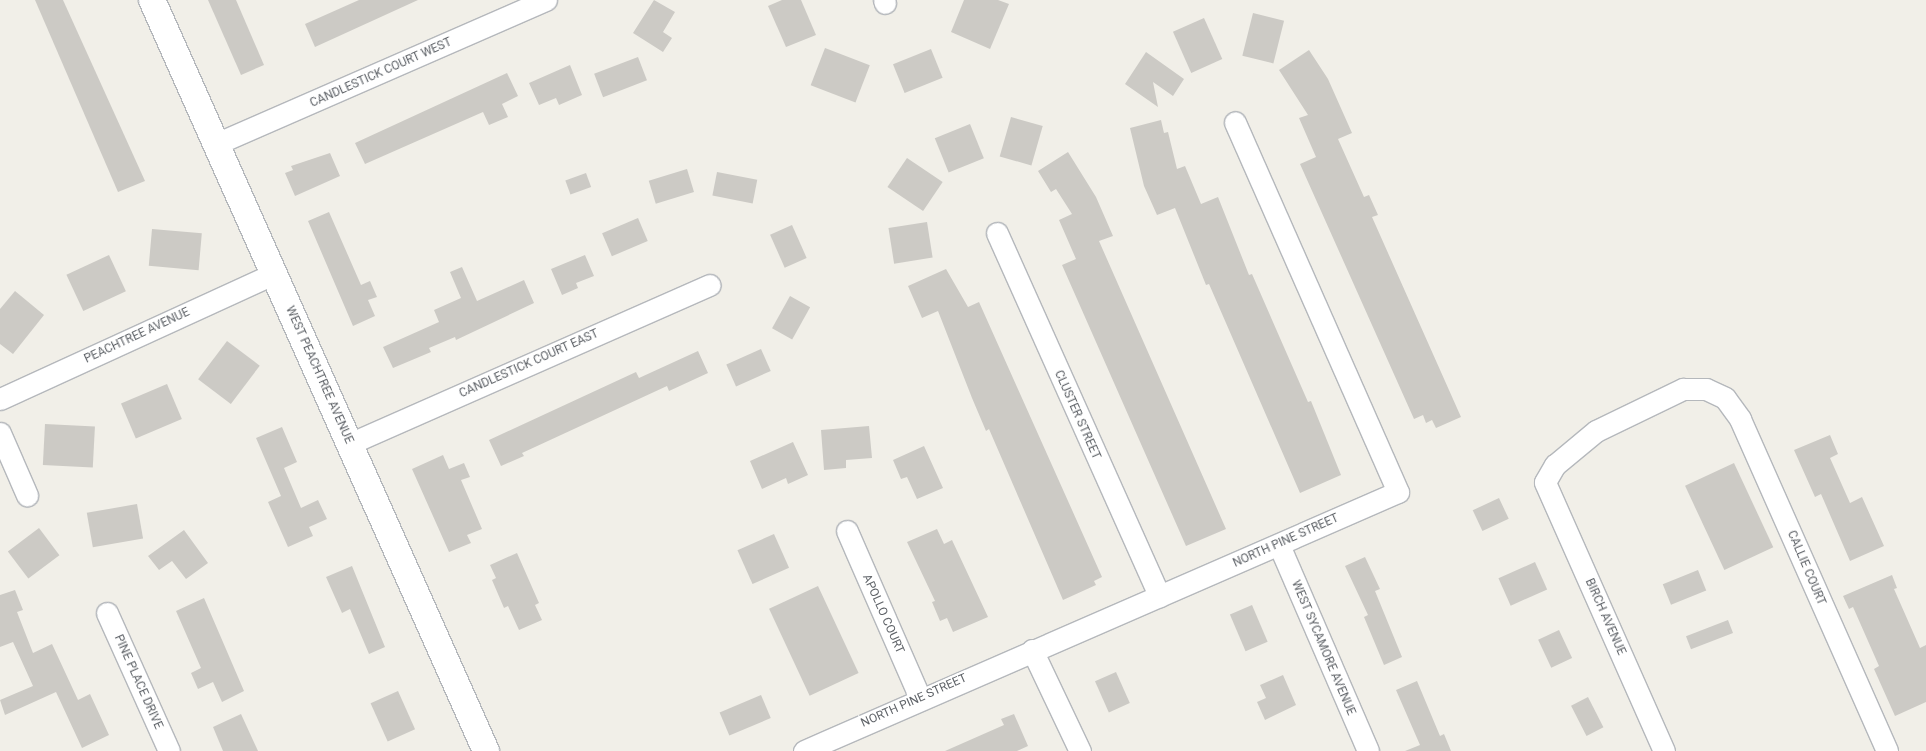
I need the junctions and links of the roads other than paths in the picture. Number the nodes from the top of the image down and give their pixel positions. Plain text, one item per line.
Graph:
1 (152, 0) edge
2 (546, 0) edge
3 (1235, 122) dead end
4 (216, 144) junction
5 (997, 233) dead end
6 (274, 274) junction
7 (709, 285) dead end
8 (0, 399) edge
9 (0, 433) edge
10 (349, 444) junction
11 (1545, 482) joint
12 (27, 495) dead end
13 (847, 531) dead end
14 (1279, 545) junction
15 (1159, 596) junction
16 (107, 613) dead end
17 (1032, 650) junction
18 (920, 698) junction
19 (168, 751) edge
20 (486, 751) edge
21 (804, 751) edge
22 (1080, 751) edge
23 (1368, 751) edge
24 (1664, 751) edge
25 (1887, 751) edge

1 - 4 street, WEST PEACHTREE AVENUE
2 - 4 street, CANDLESTICK COURT WEST
3 - 14 street, NORTH PINE STREET
4 - 6 street, WEST PEACHTREE AVENUE
5 - 15 street, CLUSTER STREET
6 - 8 street, PEACHTREE AVENUE
6 - 10 street, WEST PEACHTREE AVENUE
7 - 10 street, CANDLESTICK COURT EAST
9 - 12 street
10 - 20 street, WEST PEACHTREE AVENUE
11 - 24 street, BIRCH AVENUE
11 - 25 street, CALLIE COURT
13 - 18 street, APOLLO COURT
14 - 15 street, NORTH PINE STREET
14 - 23 street, WEST SYCAMORE AVENUE
15 - 17 street, NORTH PINE STREET
16 - 19 street, PINE PLACE DRIVE
17 - 18 street, NORTH PINE STREET
17 - 22 street
18 - 21 street, NORTH PINE STREET

